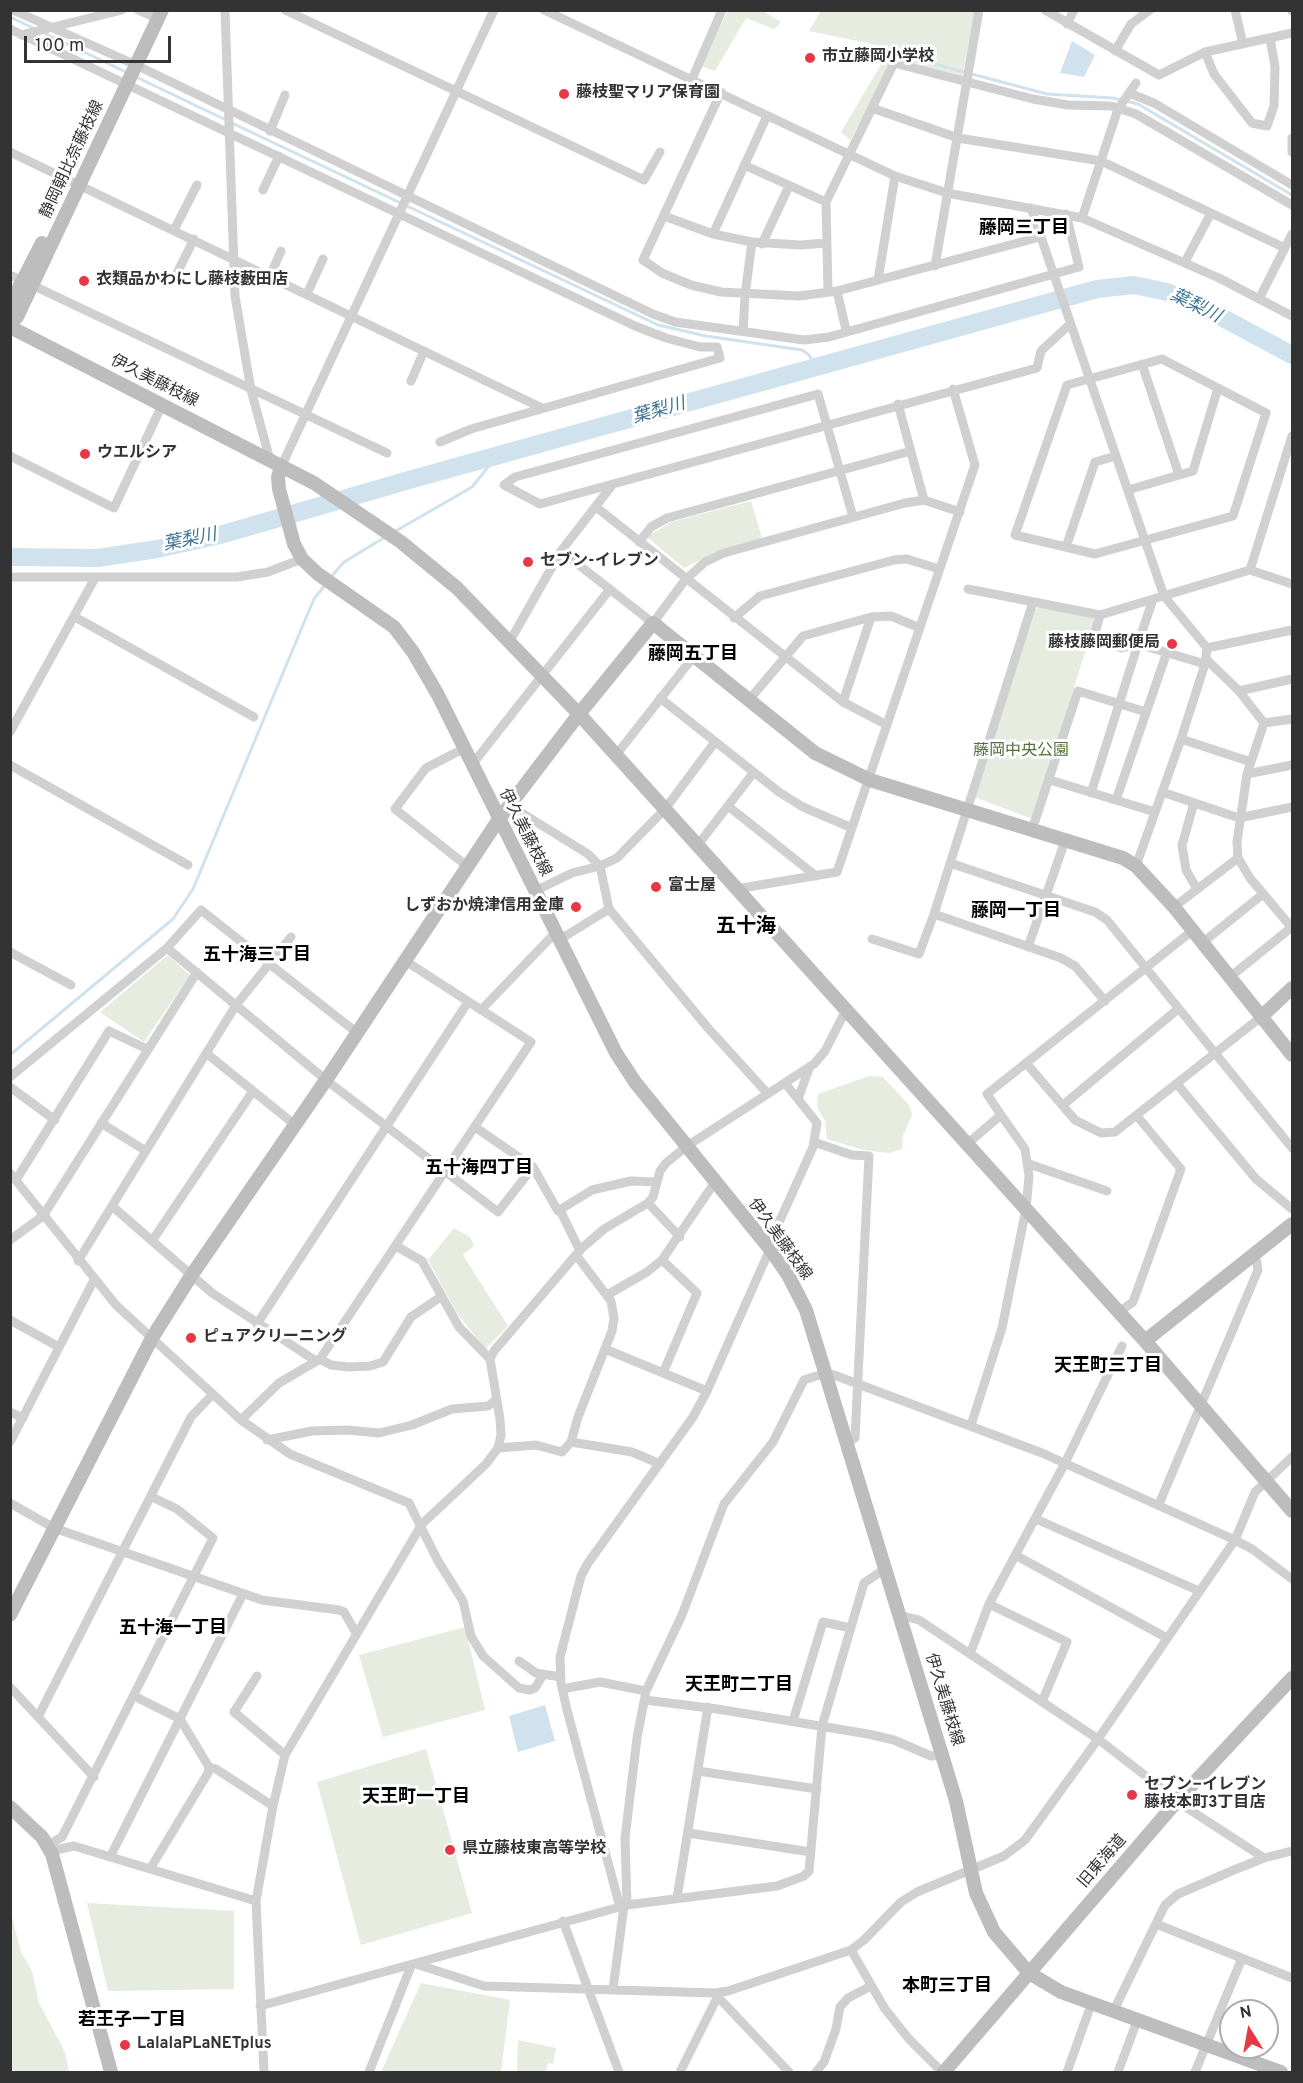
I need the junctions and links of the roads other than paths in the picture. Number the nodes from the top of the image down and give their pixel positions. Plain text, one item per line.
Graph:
1 (13, 10) edge
2 (122, 10) edge
3 (138, 10) edge
4 (225, 10) edge
5 (285, 10) edge
6 (494, 10) edge
7 (544, 10) edge
8 (722, 10) edge
9 (979, 10) edge
10 (1045, 10) edge
11 (1074, 10) edge
12 (1150, 10) edge
13 (1235, 10) edge
14 (157, 14) edge
15 (1066, 24) junction
16 (51, 28) junction
17 (10, 29) edge
18 (1293, 33) edge
19 (21, 35) junction
20 (1270, 38) junction
21 (1243, 44) junction
22 (1115, 51) junction
23 (1206, 52) junction
24 (134, 64) junction
25 (692, 79) junction
26 (966, 81) junction
27 (1136, 83) dead end
28 (124, 84) junction
29 (456, 92) junction
30 (721, 92) junction
31 (1129, 93) junction
32 (285, 95) dead end
33 (872, 108) junction
34 (1118, 109) junction
35 (227, 110) junction
36 (767, 116) junction
37 (270, 130) junction
38 (229, 132) junction
39 (958, 138) junction
40 (1293, 138) edge
41 (10, 152) edge
42 (660, 152) dead end
43 (1293, 152) edge
44 (849, 155) junction
45 (279, 156) junction
46 (1101, 161) junction
47 (744, 165) junction
48 (895, 176) junction
49 (76, 183) junction
50 (197, 185) dead end
51 (789, 186) junction
52 (1293, 186) edge
53 (263, 190) dead end
54 (947, 193) junction
55 (408, 195) junction
56 (826, 202) junction
57 (1293, 206) edge
58 (1031, 208) junction
59 (399, 213) junction
60 (1211, 213) junction
61 (1066, 214) junction
62 (664, 216) junction
63 (1082, 218) junction
64 (174, 230) junction
65 (713, 234) junction
66 (1293, 234) edge
67 (1040, 237) junction
68 (194, 239) junction
69 (757, 243) junction
70 (826, 243) junction
71 (1285, 248) junction
72 (281, 251) dead end
73 (233, 258) junction
74 (323, 259) dead end
75 (1185, 262) junction
76 (935, 266) junction
77 (1052, 273) junction
78 (176, 275) dead end
79 (270, 276) junction
80 (22, 280) edge
81 (878, 280) junction
82 (832, 291) junction
83 (307, 294) junction
84 (745, 295) junction
85 (1259, 299) junction
86 (10, 306) edge
87 (350, 315) junction
88 (1293, 316) edge
89 (10, 321) edge
90 (1069, 325) junction
91 (10, 327) edge
92 (846, 330) junction
93 (743, 332) junction
94 (424, 351) junction
95 (1142, 364) junction
96 (1089, 378) junction
97 (411, 381) dead end
98 (1218, 388) junction
99 (953, 389) junction
100 (251, 390) junction
101 (898, 404) junction
102 (162, 405) junction
103 (542, 408) junction
104 (304, 415) junction
105 (826, 424) junction
106 (1293, 436) edge
107 (440, 441) dead end
108 (911, 451) junction
109 (387, 453) dead end
110 (10, 456) edge
111 (1116, 456) junction
112 (276, 464) junction
113 (839, 471) junction
114 (1179, 475) junction
115 (613, 484) junction
116 (1128, 490) junction
117 (924, 500) junction
118 (596, 507) junction
119 (960, 512) junction
120 (853, 517) junction
121 (1146, 540) junction
122 (639, 542) junction
123 (1066, 547) junction
124 (561, 551) junction
125 (302, 559) junction
126 (939, 569) junction
127 (1250, 570) junction
128 (10, 577) edge
129 (95, 578) junction
130 (685, 580) junction
131 (1293, 584) edge
132 (968, 589) dead end
133 (610, 590) junction
134 (1164, 596) junction
135 (1153, 600) junction
136 (1034, 602) junction
137 (1100, 615) junction
138 (75, 617) junction
139 (871, 617) junction
140 (734, 618) junction
141 (653, 623) junction
142 (920, 628) junction
143 (1293, 630) edge
144 (510, 641) junction
145 (1138, 644) junction
146 (1207, 648) junction
147 (1167, 652) junction
148 (694, 656) junction
149 (784, 657) junction
150 (1206, 661) junction
151 (543, 674) junction
152 (1293, 679) edge
153 (1239, 691) junction
154 (660, 698) junction
155 (749, 700) junction
156 (843, 702) junction
157 (1119, 704) junction
158 (1146, 712) junction
159 (579, 714) junction
160 (254, 717) dead end
161 (1293, 719) edge
162 (1264, 723) junction
163 (887, 725) junction
164 (10, 732) edge
165 (1181, 739) junction
166 (715, 742) junction
167 (463, 749) junction
168 (616, 755) junction
169 (1251, 762) junction
170 (10, 765) edge
171 (1293, 765) edge
172 (471, 766) junction
173 (754, 772) junction
174 (1247, 774) junction
175 (870, 780) junction
176 (1050, 780) junction
177 (1162, 792) junction
178 (1091, 793) junction
179 (1116, 800) junction
180 (1194, 803) junction
181 (509, 805) junction
182 (728, 806) junction
183 (1293, 807) edge
184 (665, 809) junction
185 (967, 810) junction
186 (1155, 812) junction
187 (1239, 818) junction
188 (499, 819) junction
189 (852, 828) junction
190 (1032, 830) junction
191 (1065, 841) junction
192 (697, 846) junction
193 (1238, 858) junction
194 (950, 863) junction
195 (188, 865) dead end
196 (467, 866) junction
197 (600, 866) junction
198 (1136, 866) junction
199 (816, 876) junction
200 (736, 889) junction
201 (1197, 890) junction
202 (535, 891) junction
203 (1046, 894) junction
204 (1263, 894) junction
205 (1174, 907) junction
206 (609, 909) junction
207 (934, 914) junction
208 (1292, 927) edge
209 (1192, 931) junction
210 (557, 936) junction
211 (291, 937) dead end
212 (872, 939) dead end
213 (1202, 943) junction
214 (1028, 947) junction
215 (167, 948) junction
216 (10, 952) edge
217 (404, 960) junction
218 (270, 964) junction
219 (1146, 968) junction
220 (197, 972) junction
221 (1230, 977) junction
222 (71, 986) dead end
223 (1293, 988) edge
224 (1105, 1001) junction
225 (468, 1002) junction
226 (236, 1005) junction
227 (1178, 1009) junction
228 (481, 1010) junction
229 (846, 1010) junction
230 (1262, 1017) junction
231 (357, 1032) junction
232 (147, 1049) junction
233 (1216, 1052) junction
234 (1291, 1052) edge
235 (206, 1053) junction
236 (1026, 1063) junction
237 (810, 1066) junction
238 (10, 1077) edge
239 (326, 1080) junction
240 (785, 1083) junction
241 (1176, 1084) junction
242 (10, 1087) edge
243 (253, 1091) junction
244 (768, 1094) junction
245 (798, 1099) junction
246 (1063, 1105) junction
247 (1001, 1115) junction
248 (1137, 1116) junction
249 (55, 1120) junction
250 (101, 1123) junction
251 (294, 1124) junction
252 (385, 1126) junction
253 (475, 1126) junction
254 (814, 1142) junction
255 (967, 1144) junction
256 (687, 1146) junction
257 (1293, 1148) edge
258 (146, 1151) junction
259 (1029, 1164) junction
260 (533, 1167) junction
261 (445, 1173) junction
262 (13, 1177) edge
263 (657, 1182) junction
264 (715, 1182) junction
265 (1107, 1191) dead end
266 (648, 1203) junction
267 (112, 1206) junction
268 (1026, 1209) junction
269 (1293, 1209) edge
270 (560, 1210) junction
271 (43, 1216) junction
272 (1293, 1224) edge
273 (680, 1237) junction
274 (10, 1240) edge
275 (152, 1241) junction
276 (396, 1246) junction
277 (769, 1248) junction
278 (1256, 1252) junction
279 (578, 1253) junction
280 (662, 1260) junction
281 (78, 1261) junction
282 (191, 1276) junction
283 (94, 1280) junction
284 (607, 1295) junction
285 (442, 1296) junction
286 (1119, 1312) junction
287 (10, 1320) edge
288 (257, 1324) junction
289 (152, 1338) junction
290 (1145, 1341) junction
291 (1122, 1346) dead end
292 (59, 1347) junction
293 (605, 1349) junction
294 (490, 1359) junction
295 (318, 1360) junction
296 (663, 1373) junction
297 (826, 1373) junction
298 (858, 1384) junction
299 (707, 1391) junction
300 (213, 1395) junction
301 (496, 1400) junction
302 (1200, 1404) junction
303 (10, 1412) edge
304 (23, 1418) junction
305 (241, 1420) junction
306 (971, 1425) junction
307 (267, 1440) junction
308 (10, 1442) edge
309 (571, 1442) junction
310 (847, 1443) junction
311 (498, 1448) junction
312 (1293, 1457) edge
313 (1065, 1463) junction
314 (660, 1464) junction
315 (1267, 1481) junction
316 (152, 1497) junction
317 (10, 1503) edge
318 (1159, 1504) junction
319 (1293, 1511) edge
320 (1036, 1519) junction
321 (422, 1524) junction
322 (54, 1528) junction
323 (1235, 1540) junction
324 (124, 1552) junction
325 (1017, 1556) junction
326 (885, 1568) junction
327 (194, 1577) junction
328 (1293, 1579) edge
329 (1198, 1592) junction
330 (243, 1594) junction
331 (989, 1604) junction
332 (899, 1615) junction
333 (10, 1616) edge
334 (851, 1628) junction
335 (356, 1633) junction
336 (1167, 1638) junction
337 (970, 1654) junction
338 (519, 1661) dead end
339 (543, 1675) junction
340 (257, 1676) dead end
341 (561, 1677) junction
342 (1293, 1678) edge
343 (10, 1687) edge
344 (562, 1689) junction
345 (134, 1696) junction
346 (646, 1696) junction
347 (1042, 1702) junction
348 (708, 1707) junction
349 (38, 1717) junction
350 (180, 1719) junction
351 (794, 1721) junction
352 (822, 1726) junction
353 (1098, 1739) junction
354 (285, 1755) junction
355 (942, 1755) junction
356 (209, 1767) junction
357 (698, 1771) junction
358 (94, 1777) junction
359 (817, 1789) junction
360 (1178, 1800) junction
361 (273, 1806) junction
362 (10, 1807) edge
363 (688, 1833) junction
364 (49, 1848) junction
365 (1293, 1851) edge
366 (811, 1852) junction
367 (110, 1857) junction
368 (1263, 1858) junction
369 (150, 1869) junction
370 (970, 1871) junction
371 (677, 1899) junction
372 (256, 1901) junction
373 (624, 1906) junction
374 (563, 1921) junction
375 (1156, 1924) junction
376 (851, 1950) junction
377 (1242, 1958) junction
378 (413, 1965) junction
379 (1029, 1973) junction
380 (1293, 1978) edge
381 (871, 1986) junction
382 (613, 1989) junction
383 (589, 1990) junction
384 (719, 1994) junction
385 (1091, 2005) junction
386 (260, 2006) junction
387 (1113, 2013) junction
388 (1137, 2021) junction
389 (1206, 2046) junction
390 (111, 2073) edge
391 (264, 2073) edge
392 (369, 2073) edge
393 (619, 2073) edge
394 (680, 2073) edge
395 (789, 2073) edge
396 (816, 2073) edge
397 (943, 2073) edge
398 (1067, 2073) edge
399 (1118, 2073) edge
400 (1196, 2073) edge
401 (1281, 2073) edge

1 - 16 street
2 - 16 street
3 - 14 street
4 - 35 street
5 - 29 street
6 - 29 street
7 - 25 street
8 - 25 street
9 - 26 street
10 - 15 street
11 - 15 street
12 - 22 street
13 - 21 street
14 - 24 main road, 静岡朝比奈藤枝線
15 - 22 street
16 - 19 street
16 - 24 street
17 - 19 street
18 - 20 street
19 - 28 street
20 - 21 street
20 - 23 street
21 - 23 street
22 - 23 street
24 - 28 main road, 静岡朝比奈藤枝線
24 - 35 street
25 - 30 street
26 - 33 street
26 - 34 street
26 - 39 street
27 - 31 street
28 - 38 street
28 - 49 main road, 静岡朝比奈藤枝線
29 - 42 street
29 - 55 street
30 - 36 street
30 - 62 street
31 - 34 street
31 - 52 street
32 - 37 street
33 - 39 street
33 - 44 street
34 - 46 street
34 - 57 street
35 - 37 street
35 - 38 street
36 - 44 street
36 - 47 street
37 - 55 street
38 - 45 street
38 - 73 street
39 - 46 street
39 - 54 street
40 - 43 street
41 - 49 street
44 - 48 street
44 - 56 street
45 - 53 street
45 - 59 street
46 - 60 street
46 - 63 street
47 - 51 street
47 - 65 street
48 - 54 street
48 - 81 street
49 - 64 street
49 - 80 main road, 静岡朝比奈藤枝線
50 - 64 street
51 - 56 street
51 - 69 street
54 - 58 street
54 - 76 street
55 - 59 street
55 - 93 street
56 - 70 street
58 - 61 street
58 - 67 street
59 - 87 street
59 - 103 street
60 - 71 street
60 - 75 street
61 - 63 street
61 - 77 street
62 - 65 street
62 - 84 street
63 - 75 street
64 - 68 street
65 - 69 street
66 - 71 street
67 - 76 street
67 - 77 street
68 - 73 street
68 - 78 street
69 - 70 street
69 - 84 street
70 - 82 street
71 - 85 street
72 - 79 street
73 - 79 street
73 - 100 street
74 - 83 street
75 - 85 street
76 - 81 street
77 - 90 street
77 - 92 street
79 - 83 street
80 - 86 main road, 静岡朝比奈藤枝線
80 - 89 main road, 静岡朝比奈藤枝線
80 - 100 street
81 - 82 street
82 - 84 street
82 - 92 street
83 - 87 street
84 - 93 street
85 - 88 street
87 - 94 street
87 - 104 street
90 - 96 street
90 - 99 street
91 - 102 main road, 伊久美藤枝線
92 - 93 street
94 - 97 street
94 - 103 street
95 - 96 street
95 - 98 street
95 - 114 street
96 - 111 street
96 - 123 street
98 - 114 street
98 - 121 street
99 - 101 street
99 - 119 street
100 - 104 street
100 - 112 street
101 - 105 street
101 - 108 street
102 - 110 street
102 - 112 main road, 伊久美藤枝線
103 - 107 street
104 - 109 street
104 - 112 street
105 - 113 street
105 - 115 street
105 - 115 street
106 - 127 street
108 - 113 street
108 - 117 street
111 - 116 street
111 - 123 street
112 - 125 main road, 伊久美藤枝線
112 - 144 main road, 伊久美藤枝線
113 - 120 street
113 - 122 street
114 - 116 street
115 - 118 street
116 - 121 street
117 - 119 street
117 - 120 street
118 - 122 street
118 - 124 street
119 - 126 street
120 - 130 street
121 - 123 street
121 - 134 street
122 - 130 street
124 - 133 street
124 - 144 street
125 - 129 street
125 - 167 main road, 伊久美藤枝線
126 - 140 street
126 - 142 street
127 - 131 street
127 - 134 street
128 - 129 street
129 - 138 street
130 - 140 street
130 - 141 street
132 - 136 street
133 - 141 street
133 - 151 street
134 - 135 street
134 - 146 street
135 - 137 street
135 - 145 street
136 - 137 street
136 - 185 street
137 - 145 street
138 - 160 street
138 - 164 street
139 - 142 street
139 - 149 street
139 - 156 street
140 - 149 street
141 - 148 main road
141 - 159 main road
142 - 163 street
143 - 146 street
144 - 151 main road, 伊久美藤枝線
145 - 147 street
145 - 157 street
146 - 150 street
147 - 150 street
147 - 158 street
148 - 154 street
148 - 155 main road
149 - 155 street
149 - 156 street
150 - 153 street
150 - 165 street
151 - 159 main road, 伊久美藤枝線
151 - 172 street
152 - 153 street
153 - 162 street
154 - 166 street
154 - 168 street
155 - 175 main road
156 - 163 street
157 - 158 street
157 - 176 street
157 - 178 street
158 - 179 street
159 - 168 main road, 伊久美藤枝線
159 - 181 main road
161 - 162 street
162 - 169 street
163 - 175 street
165 - 169 street
165 - 177 street
166 - 173 street
166 - 184 street
167 - 172 main road, 伊久美藤枝線
167 - 196 street
168 - 184 main road, 伊久美藤枝線
169 - 174 street
170 - 195 street
171 - 174 street
172 - 188 main road, 伊久美藤枝線
173 - 182 street
173 - 189 street
174 - 187 street
175 - 185 main road
175 - 189 street
176 - 178 street
176 - 190 street
177 - 180 street
177 - 186 street
178 - 179 street
179 - 186 street
180 - 187 street
180 - 201 street
181 - 188 main road
181 - 197 street
182 - 192 street
182 - 199 street
183 - 187 street
184 - 192 main road, 伊久美藤枝線
184 - 197 street
185 - 190 main road
185 - 194 street
186 - 198 street
187 - 193 street
188 - 196 main road
188 - 202 main road, 伊久美藤枝線
189 - 199 street
190 - 191 main road
191 - 198 main road
191 - 203 street
192 - 200 main road, 伊久美藤枝線
193 - 201 street
193 - 204 street
194 - 203 street
194 - 207 street
196 - 217 main road
197 - 202 street
197 - 206 street
198 - 205 main road
199 - 200 street
200 - 229 main road, 伊久美藤枝線
201 - 205 street
202 - 210 main road, 伊久美藤枝線
203 - 214 street
203 - 219 street
204 - 208 street
204 - 213 street
205 - 209 main road
206 - 210 street
206 - 244 street
207 - 212 street
207 - 214 street
208 - 221 street
209 - 213 main road
209 - 219 street
210 - 228 street
210 - 256 main road, 伊久美藤枝線
211 - 218 street
213 - 221 main road
214 - 224 street
215 - 218 street
215 - 220 street
215 - 238 street
216 - 222 street
217 - 225 street
217 - 231 main road
218 - 226 street
218 - 231 street
219 - 224 street
219 - 227 street
220 - 226 street
220 - 232 street
221 - 230 main road
223 - 230 main road
224 - 236 street
225 - 228 street
225 - 252 street
226 - 235 street
226 - 239 street
227 - 233 street
227 - 246 street
228 - 253 street
229 - 237 street
229 - 255 main road, 伊久美藤枝線
230 - 233 street
230 - 234 main road
231 - 239 main road
232 - 249 street
232 - 250 street
233 - 241 street
233 - 257 street
235 - 243 street
235 - 258 street
236 - 246 street
236 - 247 street
237 - 240 street
237 - 245 street
239 - 251 main road
239 - 252 street
240 - 244 street
240 - 245 street
241 - 248 street
241 - 269 street
242 - 249 street
243 - 251 street
243 - 275 street
244 - 256 street
245 - 254 street
246 - 248 street
247 - 255 street
247 - 259 street
248 - 286 street
249 - 262 street
250 - 258 street
250 - 271 street
251 - 282 main road
252 - 261 street
252 - 288 street
253 - 260 street
253 - 261 street
254 - 277 street
254 - 298 street
255 - 268 main road, 伊久美藤枝線
256 - 263 street
256 - 264 main road, 伊久美藤枝線
258 - 267 street
259 - 265 street
259 - 268 street
260 - 261 street
260 - 270 street
261 - 276 street
262 - 271 street
263 - 266 street
263 - 270 street
264 - 273 street
264 - 277 main road, 伊久美藤枝線
266 - 273 street
266 - 279 street
267 - 275 street
267 - 281 street
268 - 286 main road, 伊久美藤枝線
268 - 306 street
270 - 279 street
271 - 274 street
271 - 281 street
272 - 278 main road
273 - 280 street
275 - 282 street
276 - 285 street
276 - 295 street
277 - 297 main road, 伊久美藤枝線
277 - 299 street
278 - 290 main road
278 - 302 street
279 - 284 street
279 - 294 street
280 - 284 street
280 - 296 street
281 - 283 street
282 - 288 street
282 - 289 main road
283 - 289 street
283 - 292 street
284 - 293 street
285 - 294 street
285 - 295 street
286 - 290 main road, 伊久美藤枝線
287 - 292 street
288 - 295 street
289 - 300 street
289 - 322 main road
290 - 302 main road, 伊久美藤枝線
291 - 313 street
292 - 304 street
293 - 296 street
293 - 309 street
294 - 301 street
295 - 305 street
296 - 299 street
297 - 298 street
297 - 310 main road, 伊久美藤枝線
297 - 346 street
298 - 306 street
298 - 310 street
299 - 314 street
300 - 305 street
300 - 316 street
301 - 307 street
301 - 311 street
302 - 315 main road, 伊久美藤枝線
302 - 318 street
303 - 304 street
304 - 308 street
305 - 307 street
306 - 313 street
307 - 321 street
309 - 311 street
309 - 314 street
310 - 326 main road, 伊久美藤枝線
311 - 321 street
312 - 315 street
313 - 318 street
313 - 320 street
314 - 341 street
315 - 319 main road, 伊久美藤枝線
315 - 323 street
316 - 324 street
316 - 327 street
317 - 322 street
318 - 323 street
320 - 325 street
320 - 329 street
321 - 335 street
321 - 339 street
322 - 324 street
322 - 333 main road
323 - 328 street
323 - 329 street
324 - 327 street
324 - 349 street
325 - 331 street
325 - 336 street
326 - 332 main road, 伊久美藤枝線
326 - 334 street
327 - 330 street
327 - 345 street
329 - 336 street
330 - 335 street
330 - 350 street
331 - 337 street
331 - 347 street
332 - 337 street
332 - 355 main road, 伊久美藤枝線
334 - 351 street
334 - 352 street
335 - 354 street
336 - 353 street
337 - 347 street
338 - 339 street
339 - 341 street
340 - 354 street
341 - 344 street
342 - 360 main road, 旧東海道
343 - 349 street
344 - 346 street
344 - 373 street
345 - 350 street
345 - 358 street
346 - 348 street
346 - 373 street
347 - 353 street
348 - 351 street
348 - 357 street
349 - 358 street
350 - 356 street
350 - 367 street
351 - 352 street
352 - 355 street
352 - 359 street
353 - 360 street
353 - 370 street
354 - 361 street
355 - 370 main road, 伊久美藤枝線
356 - 361 street
356 - 369 street
357 - 359 street
357 - 363 street
358 - 364 street
359 - 366 street
360 - 368 street
360 - 379 main road, 旧東海道
361 - 372 street
362 - 364 main road
363 - 366 street
363 - 371 street
364 - 367 street
364 - 390 main road
365 - 368 street
366 - 371 street
367 - 369 street
368 - 375 street
369 - 372 street
370 - 376 street
370 - 379 main road, 伊久美藤枝線
371 - 373 street
372 - 386 street
373 - 374 street
373 - 382 street
374 - 378 street
374 - 383 street
375 - 377 street
375 - 387 street
376 - 381 street
376 - 384 street
377 - 380 street
377 - 389 street
378 - 383 street
378 - 386 street
378 - 392 street
379 - 385 main road, 伊久美藤枝線
379 - 397 main road, 旧東海道
381 - 396 street
381 - 397 street
382 - 383 street
382 - 384 street
383 - 393 street
384 - 394 street
384 - 395 street
385 - 387 main road, 伊久美藤枝線
385 - 398 street
386 - 391 street
387 - 388 main road, 伊久美藤枝線
388 - 389 main road, 伊久美藤枝線
388 - 399 street
389 - 400 street
389 - 401 main road, 伊久美藤枝線

